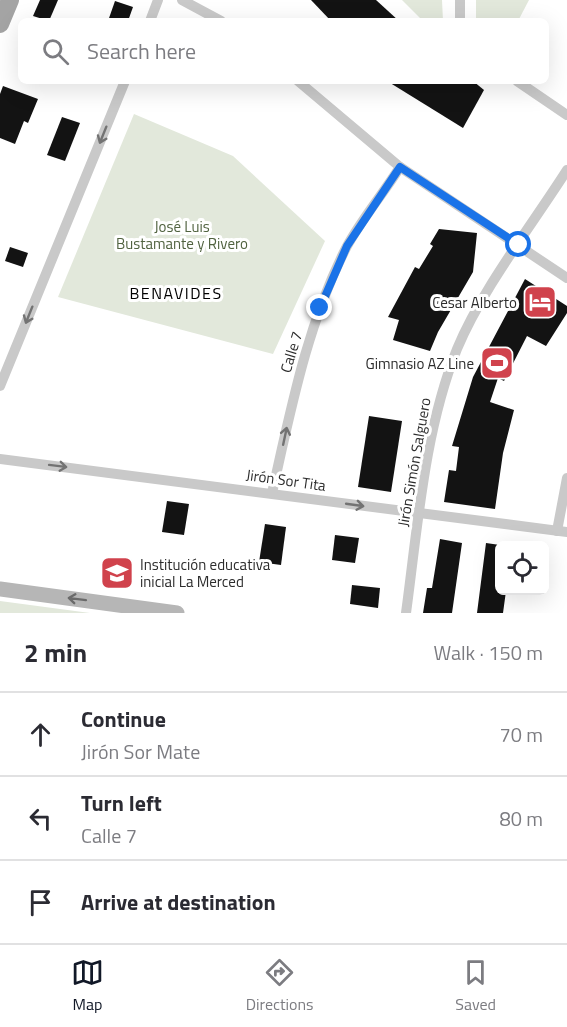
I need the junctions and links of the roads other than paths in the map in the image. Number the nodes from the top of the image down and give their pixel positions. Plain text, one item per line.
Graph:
1 (10, 0) edge
2 (158, 0) edge
3 (182, 0) edge
4 (460, 0) edge
5 (151, 18) edge
6 (215, 18) edge
7 (460, 18) edge
8 (0, 24) edge
9 (124, 84) edge
10 (302, 84) edge
11 (521, 84) edge
12 (567, 115) edge
13 (400, 167) junction
14 (567, 170) edge
15 (519, 245) junction
16 (567, 278) edge
17 (0, 386) edge
18 (0, 459) edge
19 (567, 478) edge
20 (272, 493) junction
21 (420, 514) junction
22 (562, 531) edge
23 (0, 589) edge
24 (177, 613) edge
25 (406, 613) edge

1 - 8 main road
2 - 5 street
3 - 6 street
4 - 7 street
9 -> 17 street
10 - 13 street
11 - 12 street
13 - 15 street
20 -> 13 street, Calle 7
14 - 15 street, Jirón Simón Salguero
15 - 16 street
15 - 21 street, Jirón Simón Salguero
18 -> 20 street, Jirón Sor Tita
19 - 22 street
20 -> 21 street, Jirón Sor Tita
21 - 22 street, Jirón Sor Tita
21 - 25 street, Jirón Simón Salguero
24 -> 23 main road

